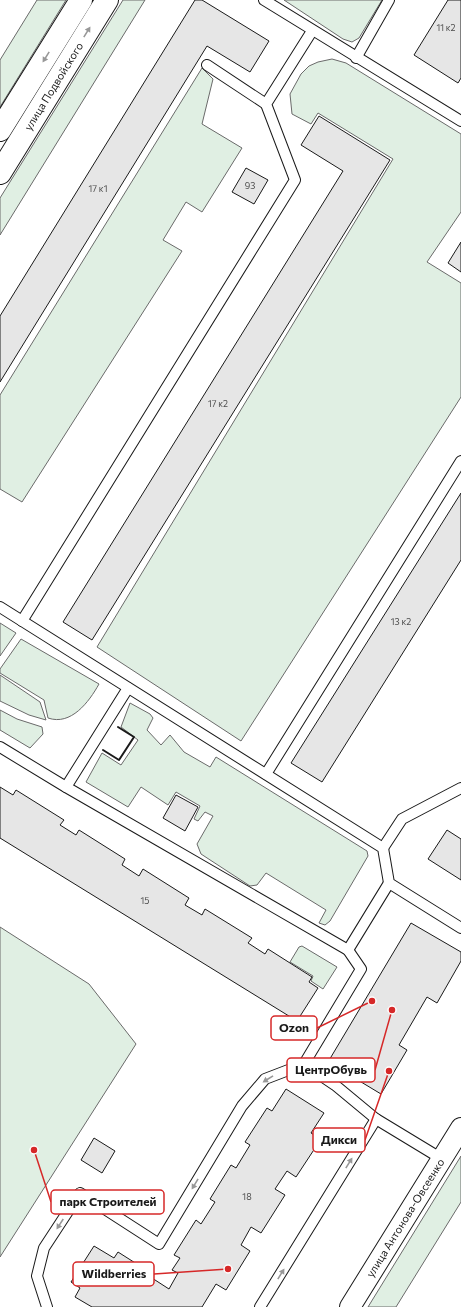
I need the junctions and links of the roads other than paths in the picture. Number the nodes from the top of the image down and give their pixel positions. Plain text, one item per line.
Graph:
1 (81, 0) edge
2 (107, 0) edge
3 (264, 0) edge
4 (389, 0) edge
5 (312, 31) junction
6 (356, 58) junction
7 (207, 65) dead end
8 (266, 104) junction
9 (461, 121) edge
10 (0, 130) edge
11 (0, 173) edge
12 (461, 461) edge
13 (0, 607) edge
14 (22, 621) junction
15 (128, 688) junction
16 (0, 747) edge
17 (266, 774) junction
18 (66, 787) junction
19 (461, 788) edge
20 (384, 848) junction
21 (389, 884) junction
22 (461, 928) edge
23 (348, 950) junction
24 (304, 1064) junction
25 (376, 1119) junction
26 (461, 1128) edge
27 (442, 1159) junction
28 (47, 1307) edge
29 (260, 1307) edge
30 (350, 1307) edge

1 -> 10 street, улица Подвойского
11 -> 2 street, улица Подвойского
3 - 5 lane
4 - 6 lane
5 - 6 lane
5 - 8 lane
6 - 9 lane
7 - 8 lane
8 - 14 lane
12 - 17 lane
13 - 14 lane
14 - 15 lane
15 - 17 lane
15 - 18 lane
16 - 18 lane
17 - 20 lane
18 - 23 lane
19 - 20 lane
20 - 21 lane
21 - 22 lane
21 - 23 lane
23 - 24 lane
24 - 25 lane
24 -> 28 lane
25 - 27 lane
29 -> 25 lane
26 - 27 street, улица Антонова-Овсеенко
27 - 30 street, улица Антонова-Овсеенко

